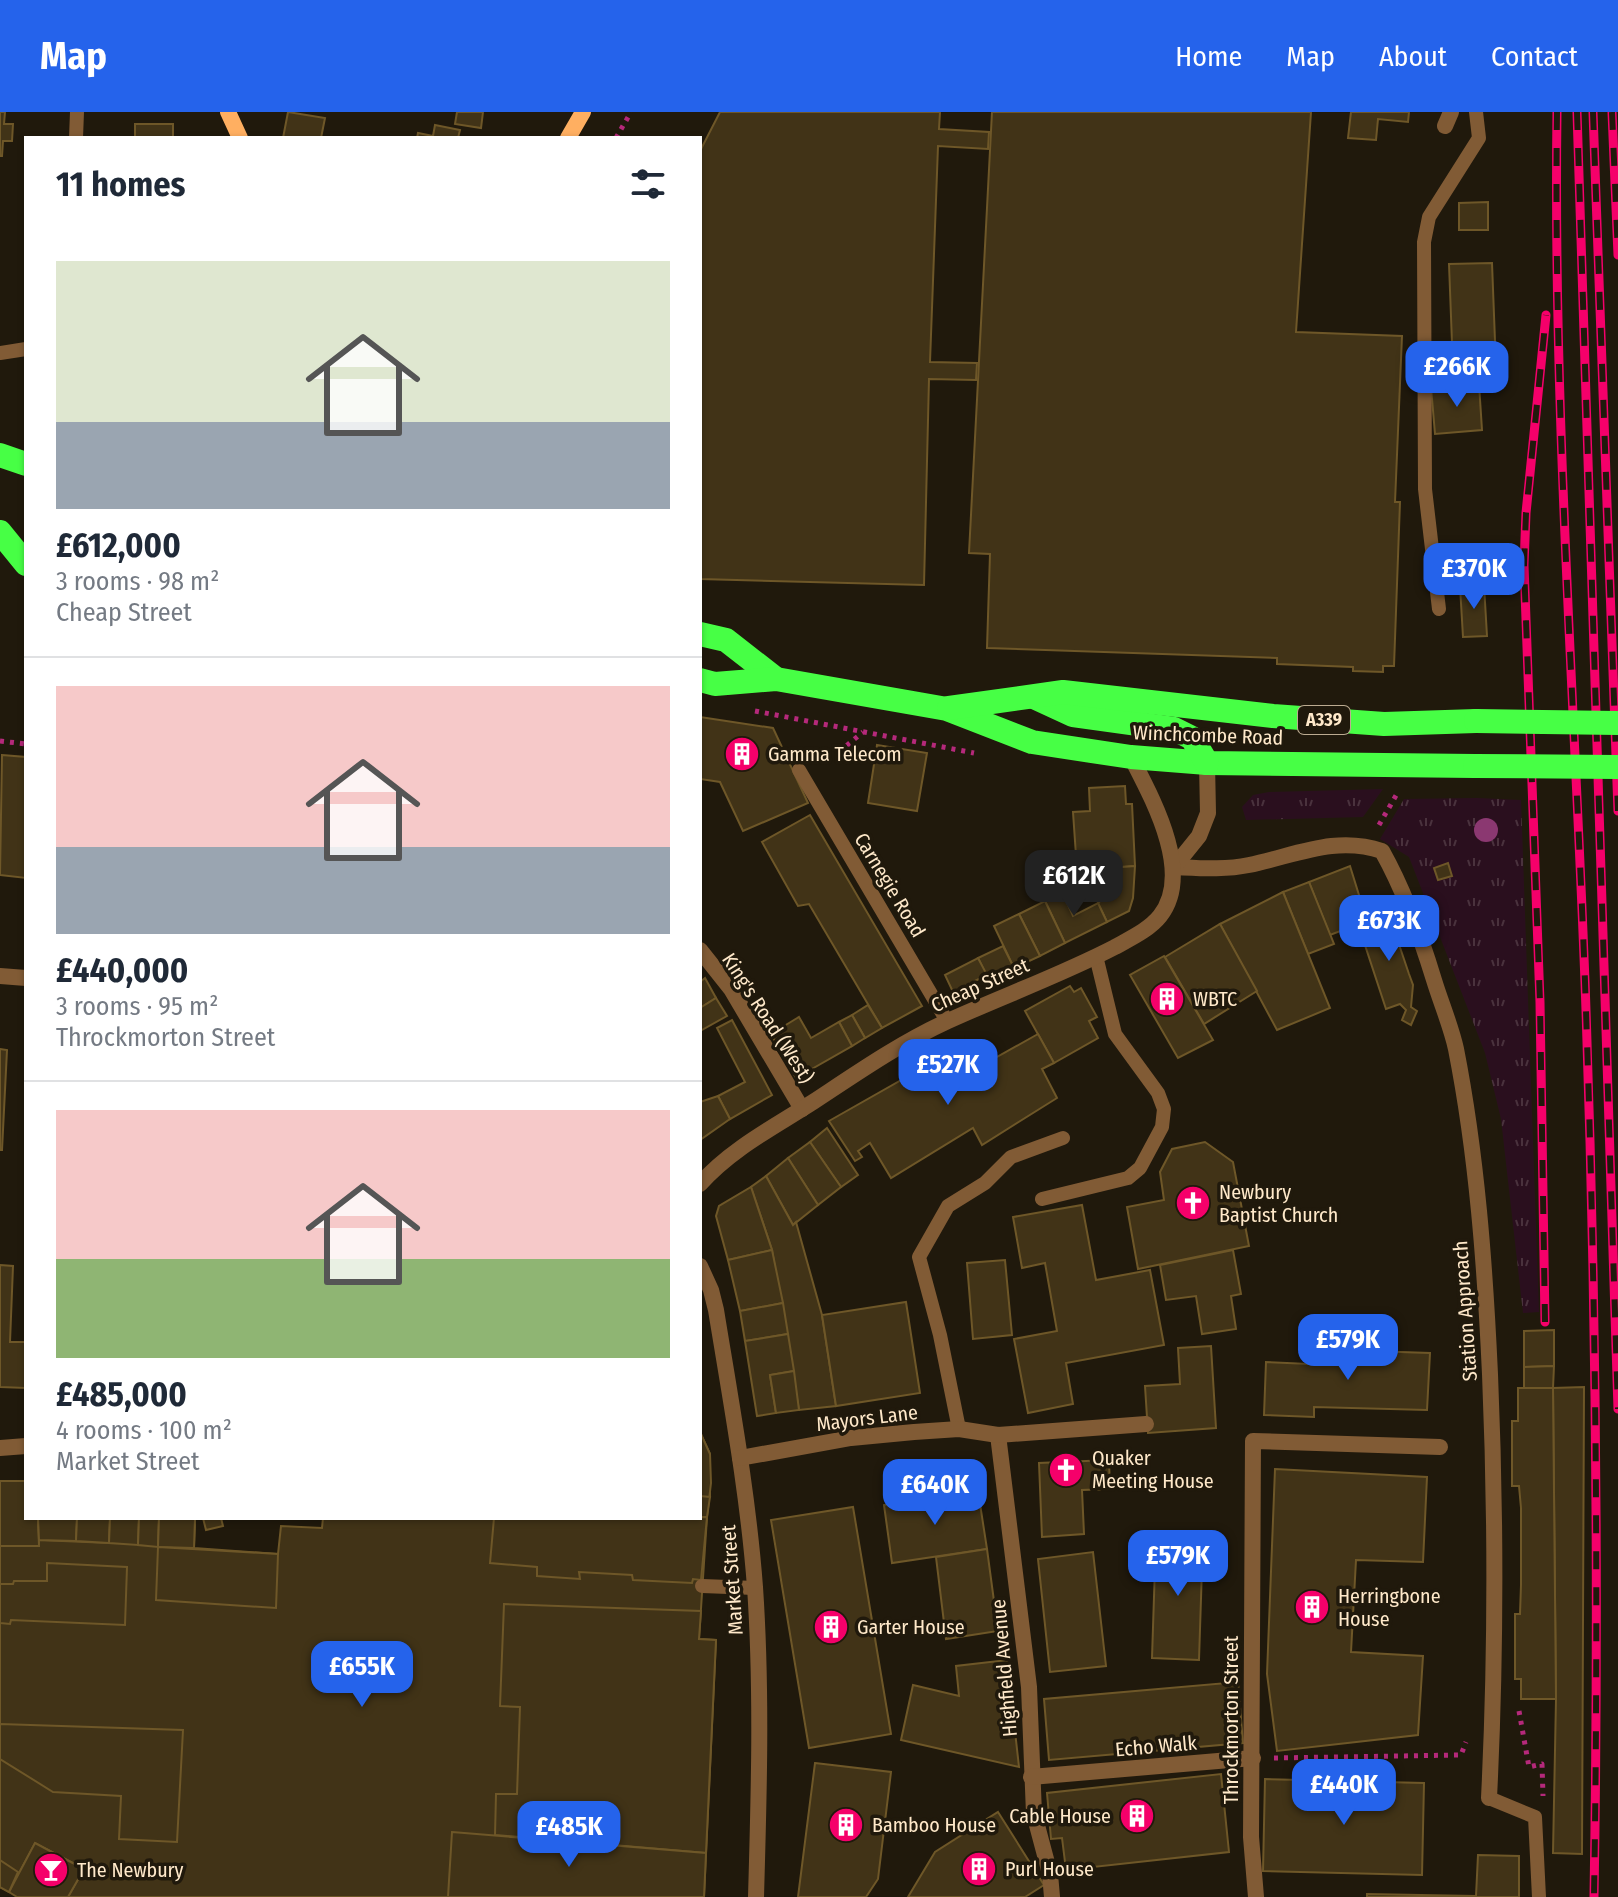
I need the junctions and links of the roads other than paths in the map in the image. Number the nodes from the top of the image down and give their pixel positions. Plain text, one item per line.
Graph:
1 (77, 112) edge
2 (228, 112) edge
3 (583, 112) edge
4 (1476, 112) edge
5 (76, 136) edge
6 (239, 136) edge
7 (569, 136) edge
8 (24, 349) edge
9 (0, 353) edge
10 (0, 455) edge
11 (24, 463) edge
12 (0, 532) edge
13 (24, 562) edge
14 (1439, 609) dead end
15 (702, 634) edge
16 (776, 679) junction
17 (702, 681) edge
18 (1031, 696) junction
19 (947, 709) junction
20 (1618, 723) edge
21 (1131, 757) junction
22 (1207, 763) junction
23 (1618, 767) edge
24 (799, 770) dead end
25 (1174, 867) junction
26 (702, 953) edge
27 (1096, 956) junction
28 (0, 976) edge
29 (24, 978) edge
30 (947, 1021) junction
31 (802, 1109) junction
32 (1063, 1138) dead end
33 (702, 1182) edge
34 (1042, 1199) dead end
35 (702, 1270) edge
36 (1146, 1424) dead end
37 (959, 1429) junction
38 (998, 1435) junction
39 (24, 1446) edge
40 (1440, 1447) dead end
41 (0, 1448) edge
42 (740, 1458) junction
43 (702, 1586) dead end
44 (755, 1588) junction
45 (1253, 1758) junction
46 (1031, 1777) junction
47 (1489, 1798) joint
48 (756, 1897) edge
49 (1052, 1897) edge
50 (1256, 1897) edge
51 (1539, 1897) edge

1 - 5 lane
2 - 6 main road
3 - 7 main road
4 - 14 lane
8 - 9 lane
10 - 11 highway
12 - 13 highway
15 - 16 highway, Winchcombe Road / A339
16 - 17 highway, Winchcombe Road / A339
16 - 19 highway, Winchcombe Road / A339
18 - 19 highway, Winchcombe Road / A339
18 - 20 highway, Winchcombe Road / A339, bridge
18 - 22 highway
19 - 21 highway, Winchcombe Road / A339
21 - 22 highway, Winchcombe Road / A339
21 - 25 street
22 - 23 highway, Winchcombe Road / A339, bridge
22 - 25 street, Cheap Street
24 - 30 lane, Carnegie Road
25 - 27 street, Cheap Street
25 - 47 street, Station Approach
26 - 31 street, King's Road (West)
27 - 30 street, Cheap Street
27 - 34 lane
28 - 29 street
30 - 31 street, Cheap Street
31 - 33 street, Cheap Street
32 - 37 lane
35 - 42 street, Market Street
36 - 38 street, Mayors Lane
37 - 38 street, Mayors Lane
37 - 42 street, Mayors Lane
38 - 46 street, Highfield Avenue
39 - 41 street
40 - 45 street, Throckmorton Street
42 - 44 street, Market Street
43 - 44 lane
44 - 48 street, Market Street
45 - 46 street, Echo Walk
45 - 50 street, Throckmorton Street
46 - 49 street, Highfield Avenue
47 - 51 lane

